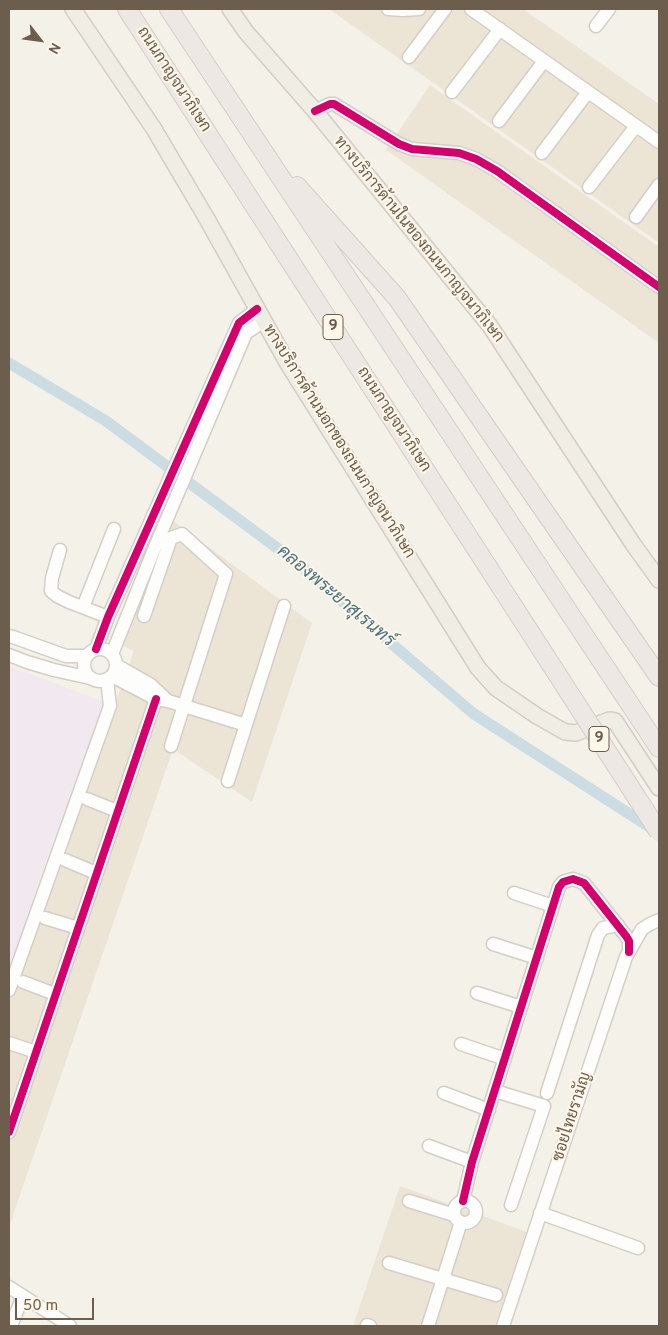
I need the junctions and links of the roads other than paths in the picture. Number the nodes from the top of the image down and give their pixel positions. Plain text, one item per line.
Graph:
1 (73, 9) edge
2 (127, 9) edge
3 (168, 9) edge
4 (230, 9) edge
5 (388, 9) edge
6 (419, 9) edge
7 (446, 9) edge
8 (471, 9) edge
9 (609, 9) edge
10 (596, 26) dead end
11 (500, 29) junction
12 (409, 57) dead end
13 (544, 61) junction
14 (452, 92) dead end
15 (588, 92) junction
16 (315, 111) junction
17 (499, 121) dead end
18 (636, 126) junction
19 (256, 141) junction
20 (659, 142) edge
21 (542, 153) dead end
22 (659, 185) edge
23 (589, 187) dead end
24 (636, 217) dead end
25 (659, 287) edge
26 (260, 315) junction
27 (207, 407) junction
28 (114, 529) dead end
29 (142, 540) junction
30 (155, 546) junction
31 (60, 550) dead end
32 (659, 580) edge
33 (284, 606) dead end
34 (82, 607) junction
35 (144, 616) dead end
36 (108, 617) junction
37 (9, 636) edge
38 (91, 652) junction
39 (9, 655) edge
40 (112, 668) junction
41 (659, 677) edge
42 (90, 678) junction
43 (162, 700) junction
44 (184, 706) junction
45 (246, 725) junction
46 (171, 746) dead end
47 (659, 748) edge
48 (228, 781) dead end
49 (659, 788) edge
50 (87, 799) dead end
51 (117, 811) junction
52 (659, 832) edge
53 (65, 860) dead end
54 (96, 873) junction
55 (514, 893) dead end
56 (553, 906) junction
57 (45, 918) dead end
58 (659, 920) edge
59 (618, 925) junction
60 (78, 928) junction
61 (494, 944) dead end
62 (628, 952) junction
63 (536, 958) junction
64 (23, 982) dead end
65 (9, 990) edge
66 (477, 993) dead end
67 (55, 994) junction
68 (521, 1007) junction
69 (9, 1043) edge
70 (461, 1044) dead end
71 (36, 1052) junction
72 (505, 1059) junction
73 (495, 1091) junction
74 (444, 1093) dead end
75 (547, 1093) dead end
76 (489, 1110) junction
77 (12, 1114) edge
78 (9, 1132) edge
79 (429, 1146) dead end
80 (472, 1162) junction
81 (409, 1201) dead end
82 (463, 1201) junction
83 (511, 1204) dead end
84 (540, 1214) junction
85 (458, 1218) junction
86 (638, 1248) dead end
87 (389, 1263) dead end
88 (442, 1279) junction
89 (9, 1287) edge
90 (496, 1295) dead end
91 (23, 1296) junction
92 (11, 1326) edge
93 (70, 1326) edge
94 (428, 1326) edge
95 (503, 1326) edge

1 - 26 main road, ทางบริการด้านนอกของถนนกาญจนาภิเษก
2 - 52 highway, ถนนกาญจนาภิเษก / 9, bridge
3 - 19 highway, 9
4 - 16 main road, ทางบริการด้านในของถนนกาญจนาภิเษก
5 - 6 street
7 - 12 street
8 - 11 street
9 - 10 street
11 - 13 street
11 - 14 street
13 - 15 street
13 - 17 street
15 - 18 street
15 - 21 street
16 - 25 street
16 - 32 main road, ทางบริการด้านในของถนนกาญจนาภิเษก
18 - 20 street
18 - 23 street
19 - 41 highway
19 - 47 highway, 9
22 - 24 street
26 - 27 street
26 - 49 main road, ทางบริการด้านนอกของถนนกาญจนาภิเษก
27 - 29 street
27 - 30 street
28 - 34 street
29 - 30 street
29 - 36 street
30 - 40 street
31 - 34 street
33 - 45 street
34 - 36 street
35 - 44 street
36 - 38 street
37 - 38 street
38 - 40 street
38 - 42 street
39 - 42 street
40 - 42 street
40 - 43 street
40 - 65 street
43 - 44 street
43 - 51 street
44 - 45 street
44 - 46 street
45 - 48 street
50 - 51 street
51 - 54 street
53 - 54 street
54 - 60 street
55 - 56 street
56 - 59 street
56 - 63 street
57 - 60 street
58 - 62 street, ซอยไทยรามัญ
59 - 62 street
59 - 75 street
60 - 67 street
61 - 63 street
62 - 84 street, ซอยไทยรามัญ
63 - 68 street
64 - 67 street
66 - 68 street
67 - 71 street
68 - 72 street
69 - 71 street
70 - 72 street
71 - 77 street
72 - 73 street
73 - 76 street
73 - 83 street
74 - 76 street
76 - 80 street
77 - 78 street
79 - 80 street
80 - 82 street
81 - 85 street
82 - 85 street
82 - 85 street
84 - 86 street
84 - 95 street, ซอยไทยรามัญ
85 - 88 street
87 - 88 street
88 - 90 street
88 - 94 street
89 - 91 street
91 - 92 street
91 - 93 street

